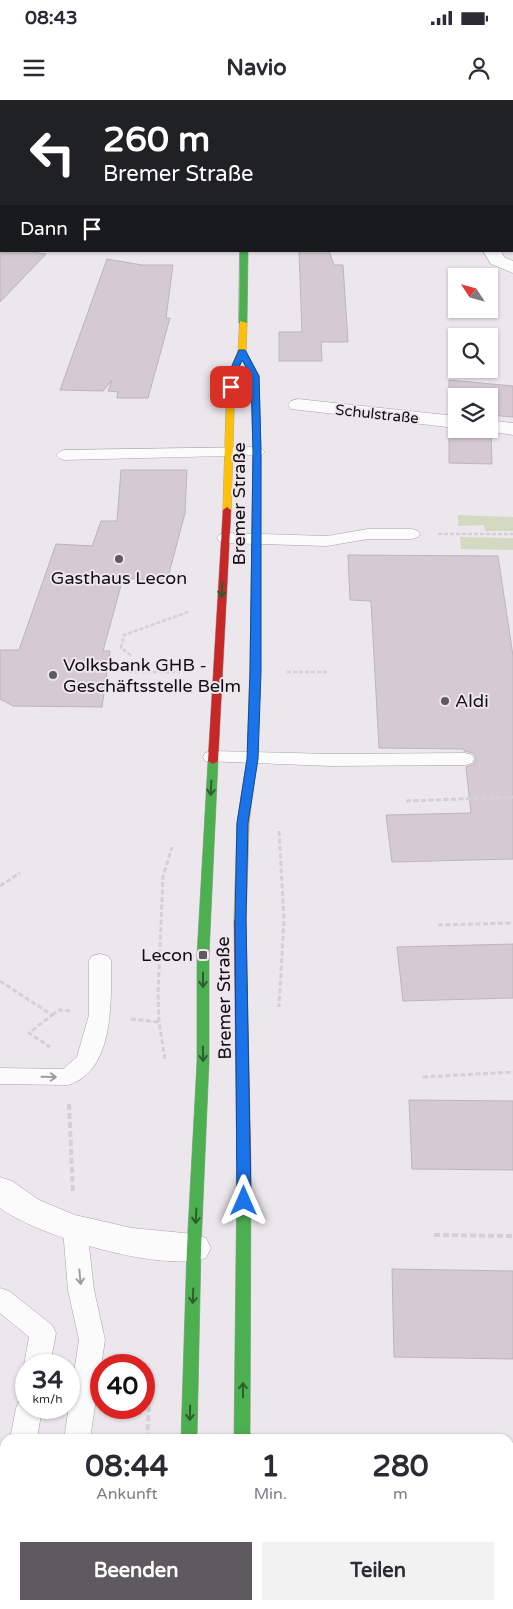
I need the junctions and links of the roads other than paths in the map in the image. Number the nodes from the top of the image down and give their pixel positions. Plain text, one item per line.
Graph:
1 (244, 252) edge
2 (493, 252) edge
3 (513, 268) edge
4 (242, 352) junction
5 (298, 405) dead end
6 (448, 421) edge
7 (498, 427) edge
8 (513, 429) edge
9 (230, 451) junction
10 (257, 452) junction
11 (64, 455) dead end
12 (412, 534) road end
13 (225, 538) junction
14 (256, 539) junction
15 (212, 757) junction
16 (252, 759) junction
17 (465, 759) dead end
18 (100, 961) dead end
19 (0, 1076) edge
20 (0, 1190) edge
21 (75, 1229) junction
22 (194, 1248) junction
23 (0, 1298) edge
24 (39, 1354) edge
25 (27, 1419) edge
26 (24, 1434) edge
27 (78, 1434) edge
28 (190, 1434) edge
29 (242, 1434) edge

1 - 4 street, Bremer Straße
2 - 3 street
4 - 9 street, Bremer Straße
4 - 10 street, Bremer Straße
5 - 6 street, Schulstraße
7 - 8 street
9 - 10 lane
9 - 11 lane
9 - 13 street, Bremer Straße
10 - 14 street, Bremer Straße
12 - 14 lane
13 - 14 lane
13 -> 15 street, Bremer Straße
14 - 16 street, Bremer Straße
15 - 16 lane
15 -> 22 street, Bremer Straße
16 - 17 lane
29 -> 16 street, Bremer Straße
19 -> 18 lane
20 - 21 street
21 - 22 street
21 -> 27 lane
22 -> 28 street, Bremer Straße
23 - 24 lane
25 - 26 lane

